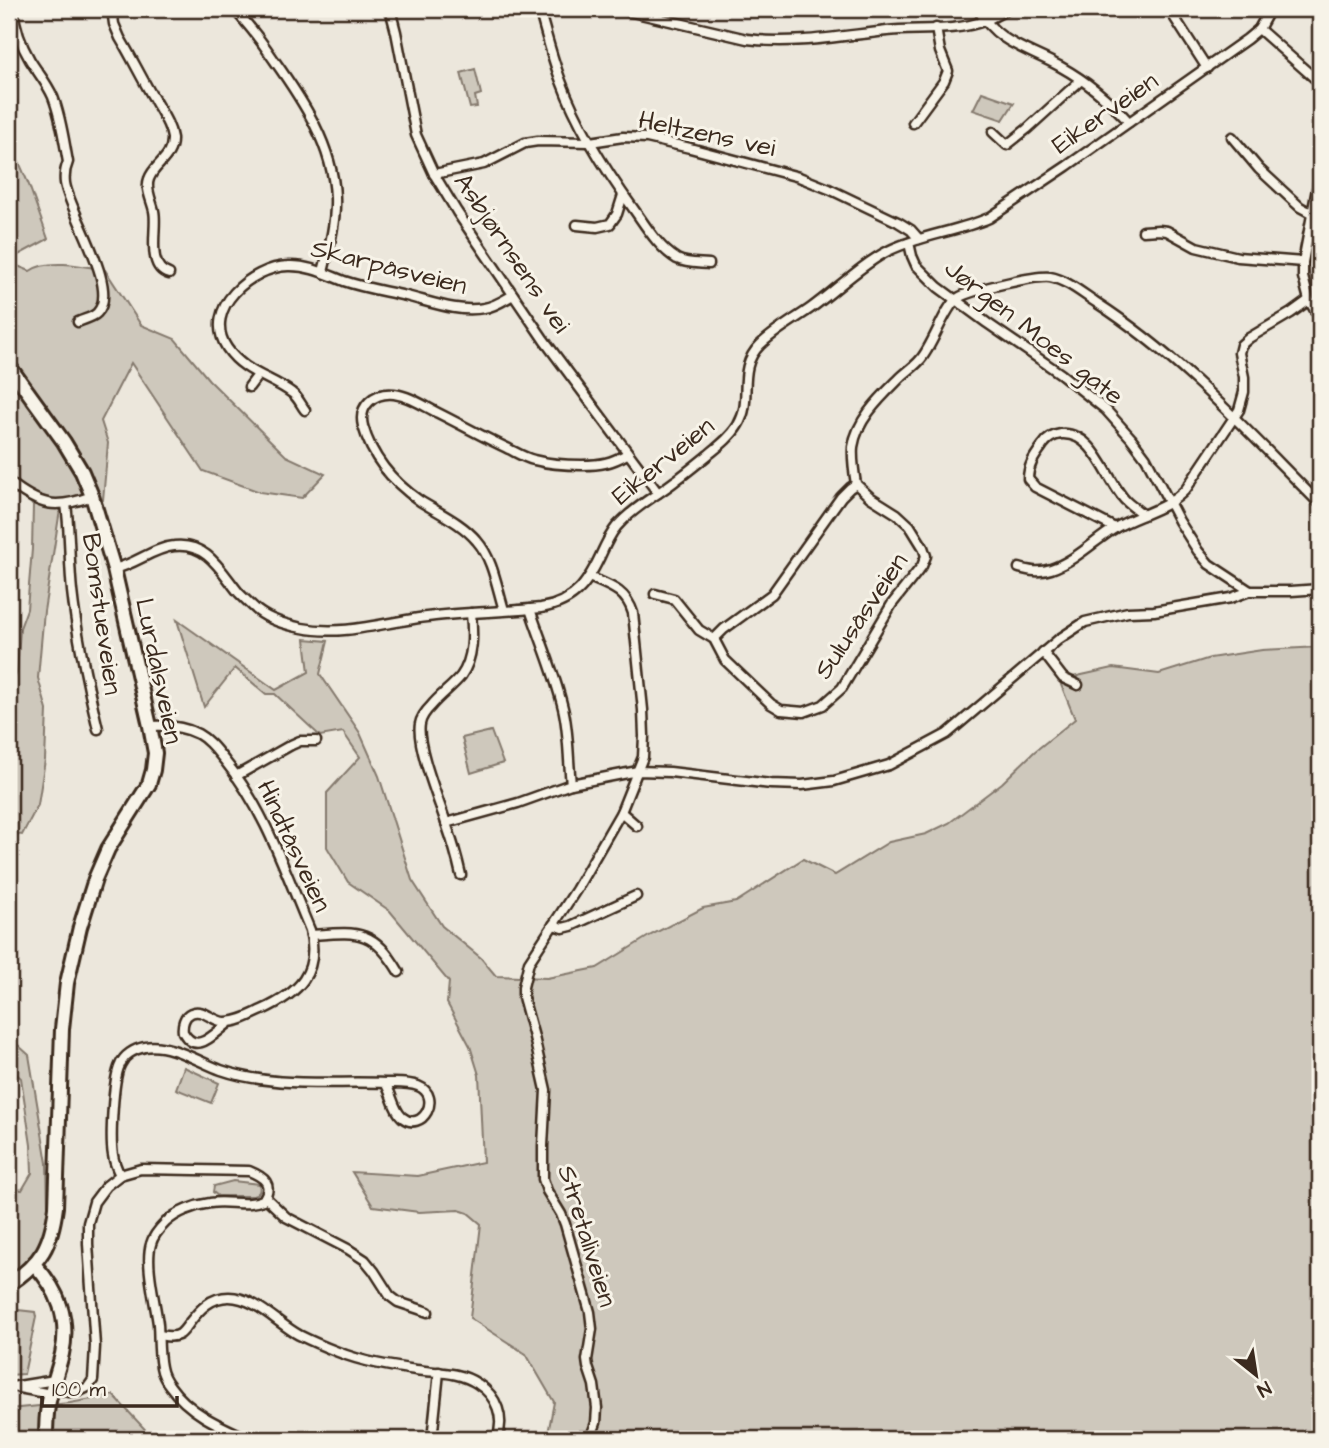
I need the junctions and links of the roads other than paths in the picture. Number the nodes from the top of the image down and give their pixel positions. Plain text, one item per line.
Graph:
1 (13, 9) edge
2 (112, 9) edge
3 (234, 9) edge
4 (390, 9) edge
5 (539, 9) edge
6 (620, 9) edge
7 (978, 9) edge
8 (1007, 9) edge
9 (1169, 9) edge
10 (1270, 9) edge
11 (984, 21) junction
12 (936, 28) junction
13 (1259, 29) junction
14 (1207, 68) junction
15 (1082, 80) junction
16 (1320, 83) edge
17 (912, 122) dead end
18 (1129, 122) junction
19 (993, 132) dead end
20 (1232, 137) dead end
21 (590, 142) junction
22 (1320, 173) edge
23 (434, 174) junction
24 (623, 195) junction
25 (1313, 215) junction
26 (577, 225) dead end
27 (1143, 231) dead end
28 (919, 239) junction
29 (909, 243) junction
30 (1303, 262) junction
31 (709, 264) dead end
32 (323, 272) junction
33 (169, 274) dead end
34 (513, 295) junction
35 (956, 299) junction
36 (1309, 300) junction
37 (1320, 318) edge
38 (78, 322) dead end
39 (9, 366) edge
40 (258, 375) junction
41 (249, 387) dead end
42 (305, 410) dead end
43 (1234, 418) junction
44 (627, 454) junction
45 (9, 482) edge
46 (856, 484) junction
47 (658, 494) junction
48 (92, 496) junction
49 (66, 504) junction
50 (1169, 504) junction
51 (1320, 504) edge
52 (1143, 515) junction
53 (1115, 528) junction
54 (1019, 568) dead end
55 (114, 569) junction
56 (589, 577) junction
57 (1320, 589) edge
58 (1250, 591) junction
59 (655, 594) dead end
60 (530, 609) junction
61 (504, 610) junction
62 (471, 613) junction
63 (714, 639) junction
64 (1043, 652) junction
65 (1078, 685) dead end
66 (150, 726) junction
67 (98, 729) dead end
68 (316, 741) dead end
69 (638, 771) junction
70 (236, 776) junction
71 (571, 784) junction
72 (621, 812) junction
73 (446, 823) junction
74 (637, 826) dead end
75 (461, 875) dead end
76 (636, 896) dead end
77 (553, 926) junction
78 (311, 935) junction
79 (399, 972) dead end
80 (230, 1023) junction
81 (385, 1083) junction
82 (121, 1175) junction
83 (265, 1197) junction
84 (34, 1264) junction
85 (9, 1284) edge
86 (428, 1312) dead end
87 (159, 1335) junction
88 (439, 1373) junction
89 (10, 1387) edge
90 (53, 1388) junction
91 (46, 1439) edge
92 (249, 1439) edge
93 (435, 1439) edge
94 (497, 1439) edge
95 (590, 1439) edge

1 - 38 street
2 - 33 street
3 - 32 street
4 - 23 street, Asbjørnsens vei
5 - 21 street
6 - 12 street
7 - 11 street
8 - 11 street
9 - 14 street
10 - 13 street, Eikerveien
11 - 12 street
11 - 15 street
12 - 17 street
13 - 14 street, Eikerveien
13 - 16 street
14 - 18 street, Eikerveien
15 - 18 street
15 - 19 street
18 - 28 street, Eikerveien
20 - 25 street
21 - 23 street, Heltzens vei
21 - 24 street
21 - 28 street, Heltzens vei
22 - 25 street
23 - 34 street, Asbjørnsens vei
24 - 26 street
24 - 31 street
25 - 30 street
27 - 30 street
28 - 29 street, Eikerveien
29 - 35 street, Jørgen Moes gate
29 - 47 street, Eikerveien
30 - 36 street
32 - 34 street, Skarpåsveien
32 - 40 street, Skarpåsveien
34 - 44 street, Asbjørnsens vei
35 - 43 street
35 - 46 street
35 - 50 street, Jørgen Moes gate
36 - 37 street
36 - 43 street
39 - 48 main road, Lurdalsveien
40 - 41 street
40 - 42 street, Skarpåsveien
43 - 50 street
43 - 51 street
44 - 47 street, Asbjørnsens vei
44 - 61 street
45 - 49 street
46 - 63 street
46 - 63 street, Sulusåsveien
47 - 56 street, Eikerveien
48 - 49 street
48 - 55 main road, Lurdalsveien
49 - 67 street, Bomstueveien
50 - 52 street
50 - 58 street, Jørgen Moes gate
52 - 53 street
52 - 53 street
53 - 54 street
55 - 62 street, Eikerveien
55 - 66 main road, Lurdalsveien
56 - 60 street, Eikerveien
56 - 69 street, Stretaliveien
57 - 58 street
58 - 64 street
59 - 63 street, Sulusåsveien
60 - 61 street, Eikerveien
60 - 71 street
61 - 62 street, Eikerveien
62 - 73 street
64 - 65 street
64 - 69 street
66 - 70 street, Hindtåsveien
66 - 84 main road, Lurdalsveien
68 - 70 street, Hindtåsveien
69 - 71 street
69 - 72 street, Stretaliveien
70 - 78 street, Hindtåsveien
71 - 73 street
72 - 74 street
72 - 77 street, Stretaliveien
73 - 75 street
76 - 77 street
77 - 95 street, Stretaliveien
78 - 79 street, Hindtåsveien
78 - 80 street, Hindtåsveien
80 - 80 street, Hindtåsveien
81 - 81 street
81 - 82 street
82 - 83 street
82 - 90 street
83 - 86 street
83 - 87 street
84 - 85 main road
84 - 90 main road
87 - 88 street
87 - 92 street
88 - 93 street
88 - 94 street
89 - 90 street
89 - 90 street
90 - 91 main road

